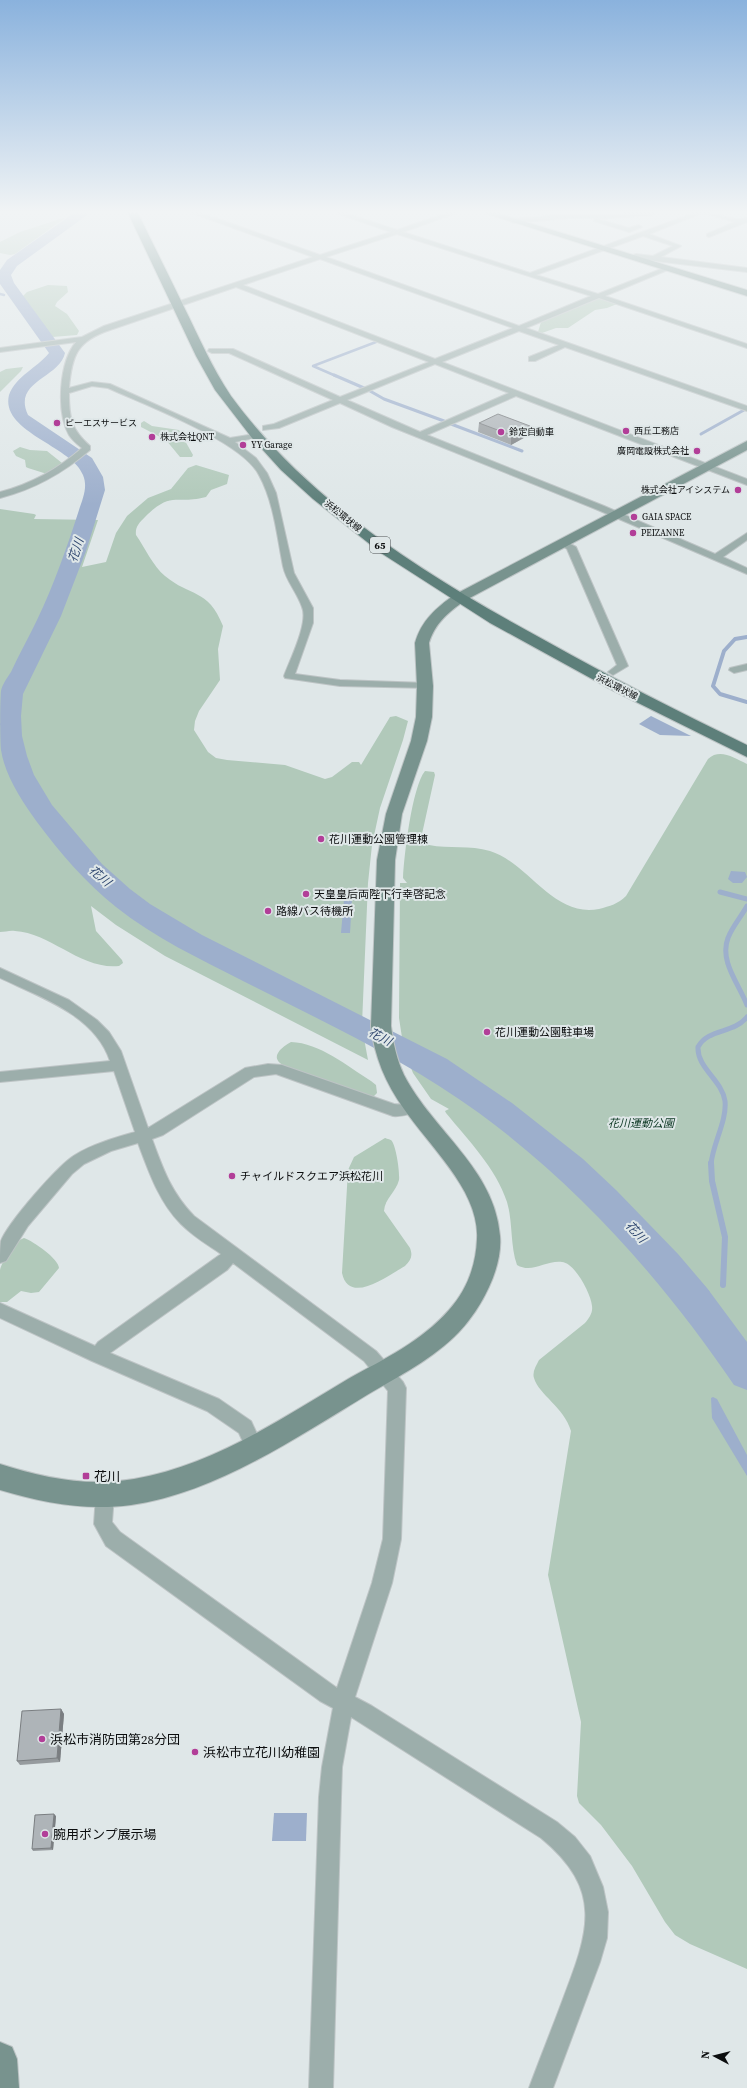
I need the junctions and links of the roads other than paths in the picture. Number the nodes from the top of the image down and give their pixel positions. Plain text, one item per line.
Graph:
1 (160, 310) edge
2 (185, 310) edge
3 (187, 310) edge
4 (302, 310) edge
5 (469, 310) edge
6 (561, 310) edge
7 (640, 310) edge
8 (518, 328) junction
9 (84, 339) junction
10 (566, 344) junction
11 (747, 346) edge
12 (0, 350) edge
13 (212, 351) junction
14 (532, 359) dead end
15 (435, 362) junction
16 (65, 392) junction
17 (515, 393) junction
18 (340, 400) junction
19 (747, 409) edge
20 (261, 432) junction
21 (420, 435) junction
22 (229, 441) junction
23 (747, 445) edge
24 (706, 467) junction
25 (747, 482) edge
26 (0, 496) edge
27 (616, 515) junction
28 (747, 536) edge
29 (563, 543) junction
30 (715, 558) junction
31 (747, 571) edge
32 (465, 595) junction
33 (747, 667) edge
34 (734, 670) dead end
35 (613, 672) junction
36 (426, 686) junction
37 (747, 738) edge
38 (747, 752) edge
39 (0, 973) edge
40 (119, 1064) junction
41 (0, 1077) edge
42 (414, 1108) junction
43 (144, 1135) junction
44 (232, 1254) junction
45 (0, 1256) edge
46 (0, 1310) edge
47 (98, 1356) junction
48 (383, 1372) junction
49 (254, 1447) junction
50 (0, 1477) edge
51 (105, 1495) junction
52 (344, 1703) junction
53 (0, 2059) edge
54 (2, 2088) edge
55 (321, 2088) edge
56 (542, 2088) edge

1 - 9 street
2 - 20 main road, 浜松環状線 / 65
3 - 13 main road, 浜松環状線 / 65
4 - 15 street
5 - 8 street
6 - 8 street
7 - 11 street
8 - 10 street
8 - 15 street
9 - 12 street
9 - 16 street
10 - 14 street
10 - 19 street
13 - 18 street
13 - 20 main road, 浜松環状線 / 65
15 - 17 street
15 - 18 street
16 - 22 street
16 - 26 street
17 - 21 street
17 - 24 street
18 - 20 street
18 - 21 street
20 - 22 street
20 - 32 main road, 浜松環状線 / 65
21 - 27 street
22 - 36 street
23 - 24 street
24 - 25 street
24 - 27 street
27 - 29 street
27 - 30 street
28 - 30 street
29 - 32 street
29 - 35 street
30 - 31 street
32 - 35 main road, 浜松環状線 / 65
32 - 36 street
32 - 38 main road, 浜松環状線 / 65
33 - 34 street
35 - 37 main road, 浜松環状線 / 65
36 - 42 street
39 - 40 street
40 - 41 street
40 - 43 street
42 - 43 street
42 - 48 street
43 - 44 street
43 - 45 street
44 - 47 street
44 - 48 street
46 - 47 street
47 - 49 street
48 - 49 street
48 - 52 street
49 - 51 street
50 - 51 street
51 - 52 street
52 - 55 street
52 - 56 street
53 - 54 street

